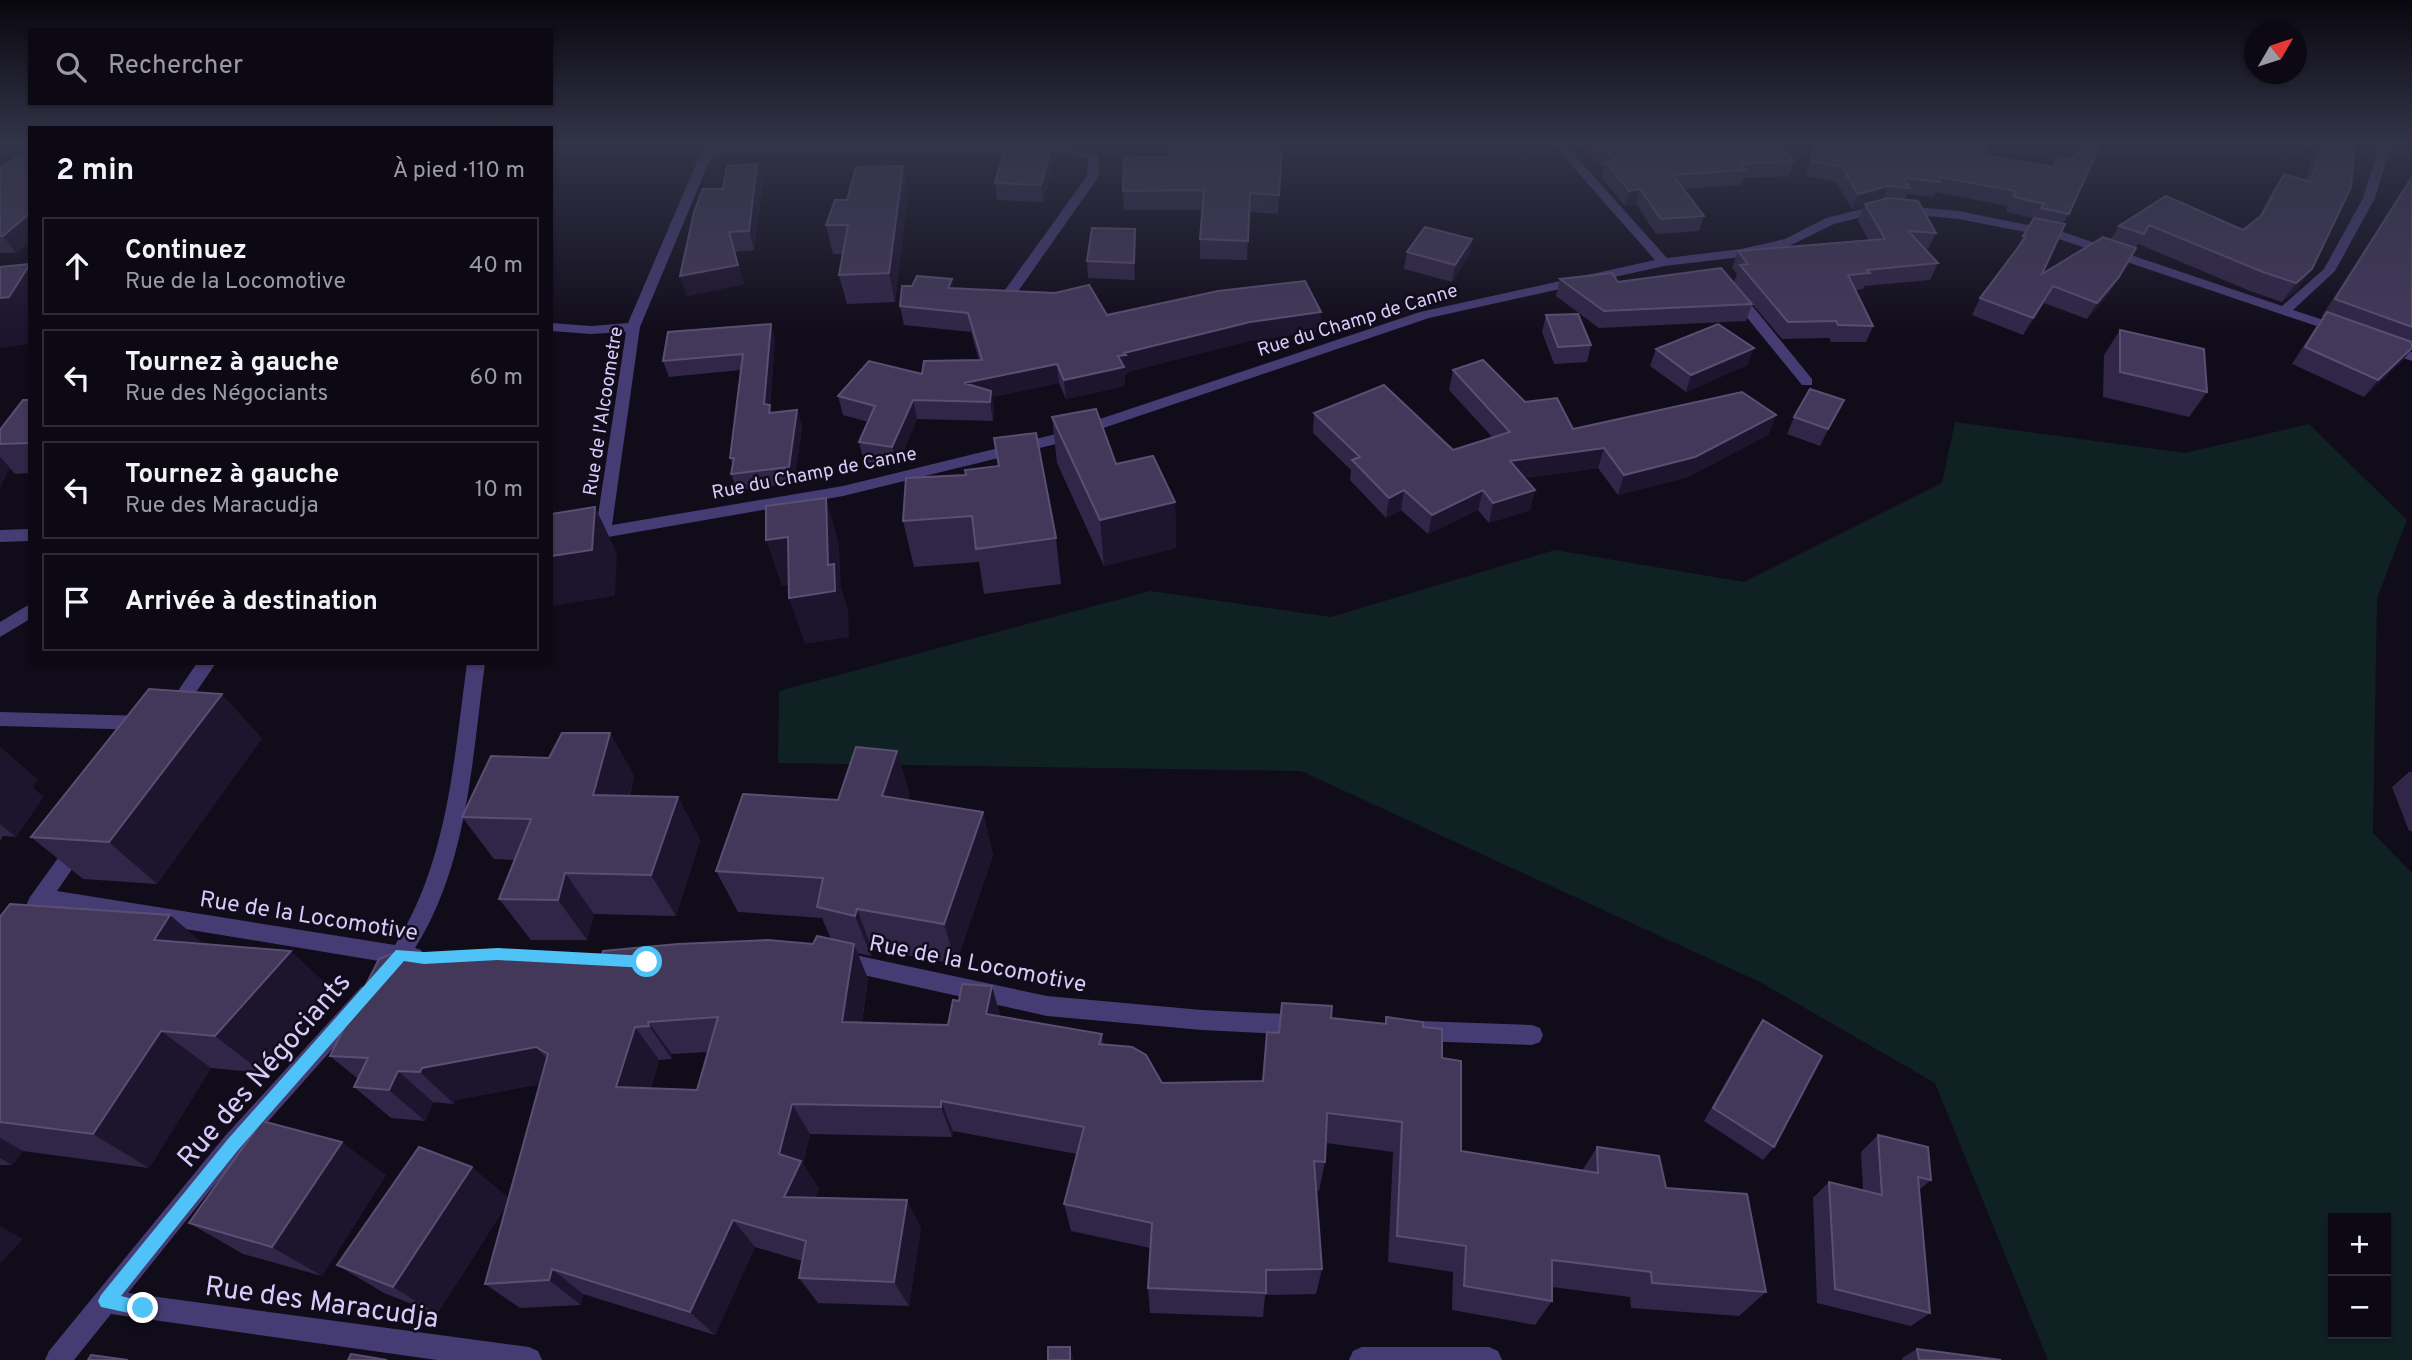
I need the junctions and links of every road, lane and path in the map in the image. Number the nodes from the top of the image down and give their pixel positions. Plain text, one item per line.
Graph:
1 (685, 206) edge
2 (1071, 206) edge
3 (1615, 206) edge
4 (2364, 206) edge
5 (1664, 262) junction
6 (1730, 289) edge
7 (1009, 294) edge
8 (2286, 310) junction
9 (553, 327) edge
10 (633, 327) junction
11 (2349, 334) edge
12 (2374, 343) edge
13 (2412, 357) edge
14 (1807, 382) dead end
15 (603, 533) junction
16 (28, 535) edge
17 (0, 536) edge
18 (553, 541) edge
19 (28, 611) edge
20 (0, 631) edge
21 (206, 665) edge
22 (476, 665) edge
23 (0, 719) edge
24 (164, 724) junction
25 (149, 745) edge
26 (88, 832) edge
27 (401, 955) junction
28 (436, 958) edge
29 (820, 959) edge
30 (1321, 1026) edge
31 (1400, 1030) edge
32 (1532, 1035) dead end
33 (106, 1301) junction
34 (58, 1360) edge
35 (529, 1360) edge
36 (1362, 1360) edge
37 (1489, 1360) edge

1 - 10 street, Rue de l'Alcoometre
2 - 7 street
3 - 5 street
4 - 8 street
5 - 8 street, Rue du Champ de Canne
5 - 15 street, Rue du Champ de Canne
6 - 14 street
8 - 11 street, Rue du Champ de Canne
9 - 10 street
10 - 15 street, Rue de l'Alcoometre
12 - 13 street
15 - 18 street, Rue du Champ de Canne
16 - 17 street
19 - 20 street
21 - 24 street
22 - 27 street, Rue des Négociants
23 - 24 street
24 - 25 street
26 - 27 street, Rue de la Locomotive
27 - 28 street, Rue de la Locomotive
27 - 33 street, Rue des Négociants
29 - 30 street, Rue de la Locomotive
31 - 32 street
33 - 34 street, Rue des Négociants
33 - 35 street, Rue des Maracudja
36 - 37 street

